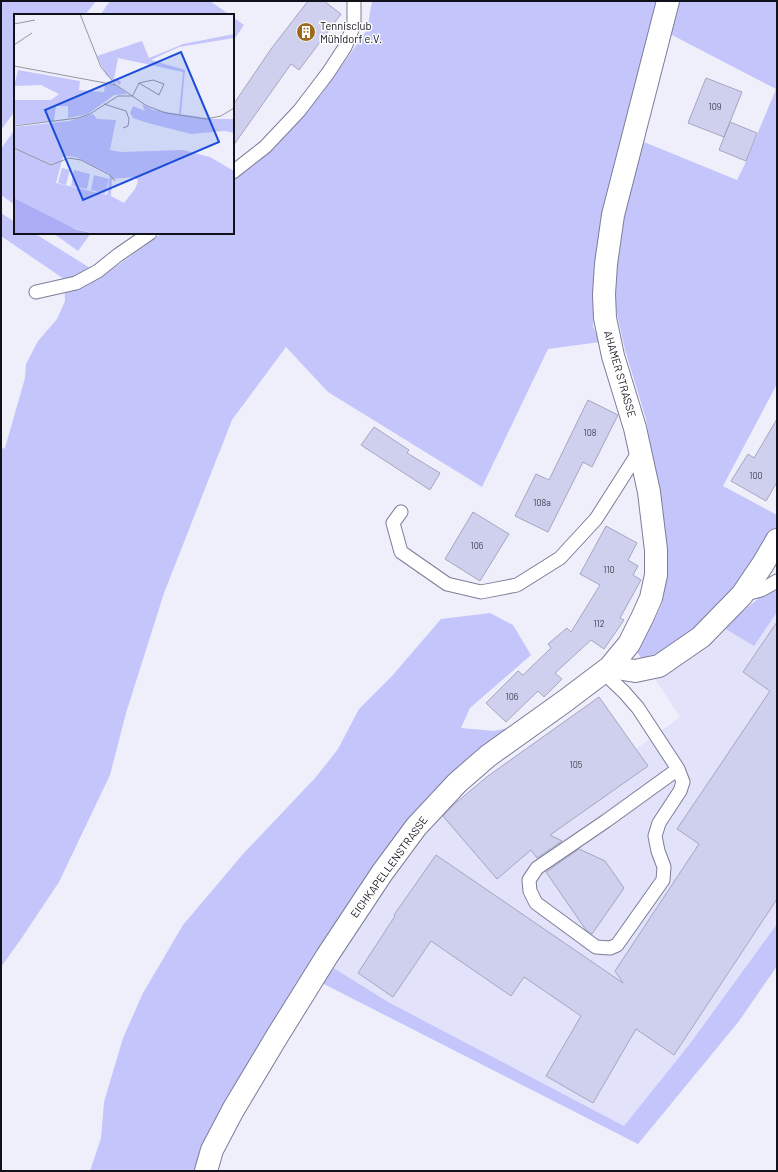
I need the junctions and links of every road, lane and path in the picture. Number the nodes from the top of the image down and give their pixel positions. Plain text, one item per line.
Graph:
1 (354, 1) edge
2 (668, 1) edge
3 (234, 171) edge
4 (149, 234) edge
5 (36, 292) dead end
6 (640, 450) junction
7 (401, 512) dead end
8 (777, 540) edge
9 (777, 581) edge
10 (742, 595) junction
11 (606, 670) junction
12 (678, 769) junction
13 (206, 1171) edge

1 - 3 lane
2 - 6 street, AHAMER STRASSE
4 - 5 lane
6 - 7 lane
6 - 11 street, AHAMER STRASSE
8 - 10 street
9 - 10 lane
10 - 11 street
11 - 12 lane
11 - 13 street, EICHKAPELLENSTRASSE
12 - 12 lane

